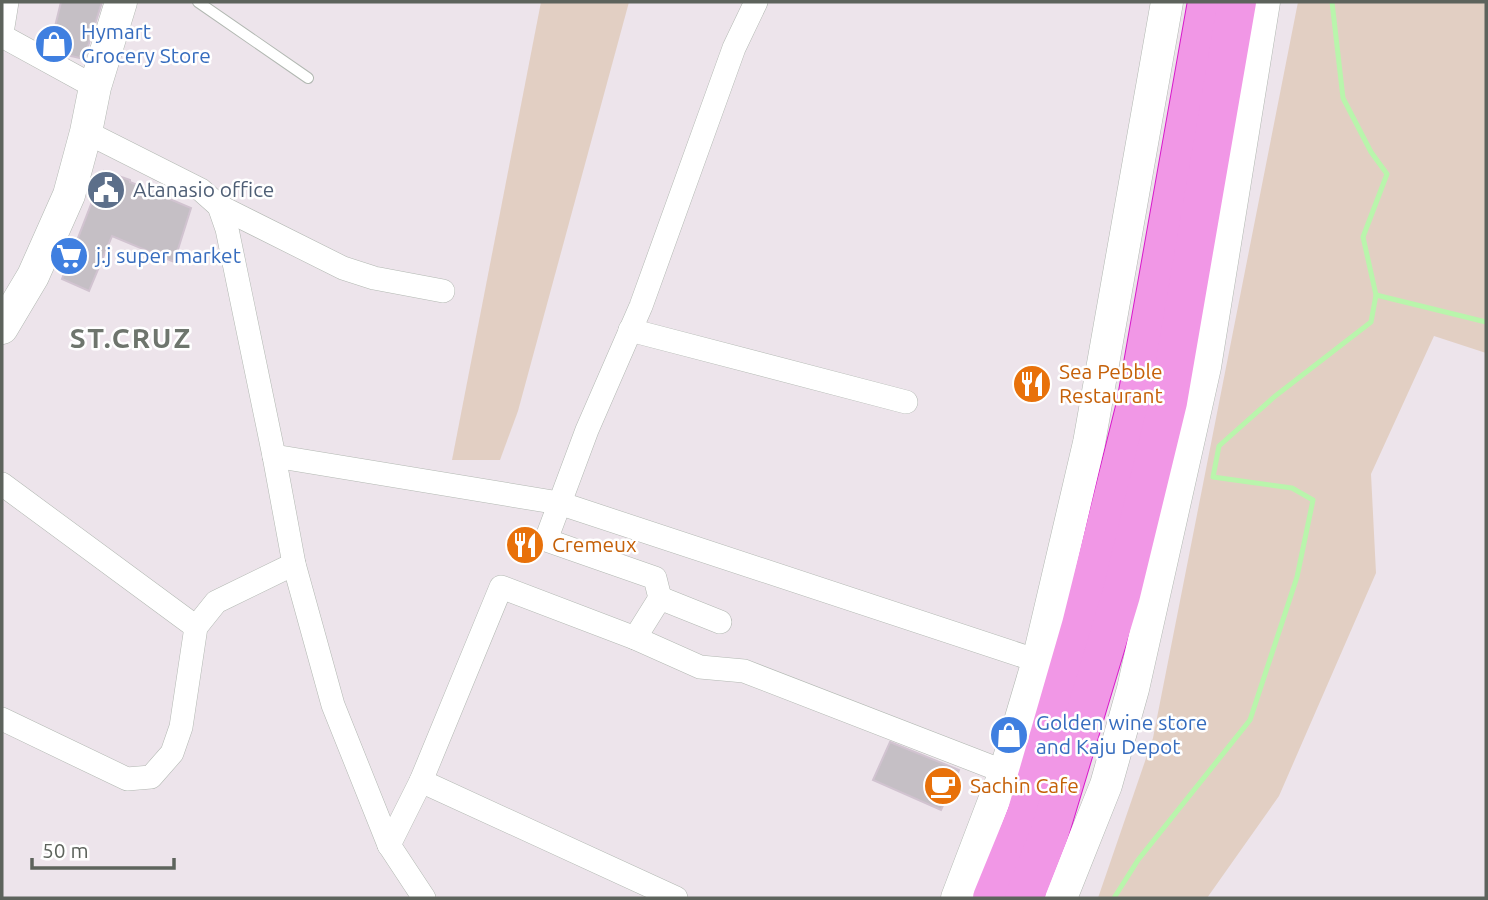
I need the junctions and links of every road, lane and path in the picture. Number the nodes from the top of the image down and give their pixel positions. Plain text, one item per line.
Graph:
1 (7, 2) edge
2 (121, 2) edge
3 (198, 2) edge
4 (757, 2) edge
5 (1167, 2) edge
6 (1207, 2) edge
7 (1237, 2) edge
8 (1264, 2) edge
9 (2, 34) edge
10 (307, 78) dead end
11 (95, 87) junction
12 (86, 132) junction
13 (219, 206) junction
14 (443, 291) dead end
15 (2, 328) edge
16 (630, 330) junction
17 (906, 402) dead end
18 (274, 456) junction
19 (2, 484) edge
20 (559, 503) junction
21 (294, 564) junction
22 (660, 598) junction
23 (720, 622) dead end
24 (196, 627) junction
25 (635, 638) junction
26 (1038, 660) junction
27 (2, 719) edge
28 (1005, 772) junction
29 (421, 780) junction
30 (389, 845) junction
31 (424, 898) edge
32 (676, 898) edge
33 (957, 898) edge
34 (992, 898) edge
35 (1024, 898) edge
36 (1061, 898) edge

1 - 9 street
2 - 11 street
3 - 10 lane
4 - 16 street
5 - 26 street
6 - 34 highway
7 - 35 highway
8 - 36 street
9 - 11 street
11 - 12 street
12 - 13 street
12 - 15 street
13 - 14 street
13 - 18 street
16 - 17 street
16 - 20 street
18 - 20 street
18 - 21 street
19 - 24 street
20 - 22 street
20 - 26 street
21 - 24 street
21 - 30 street
22 - 23 street
22 - 25 street
24 - 27 street
25 - 28 street
25 - 29 street
26 - 28 street
28 - 33 street
29 - 30 street
29 - 32 street
30 - 31 street

